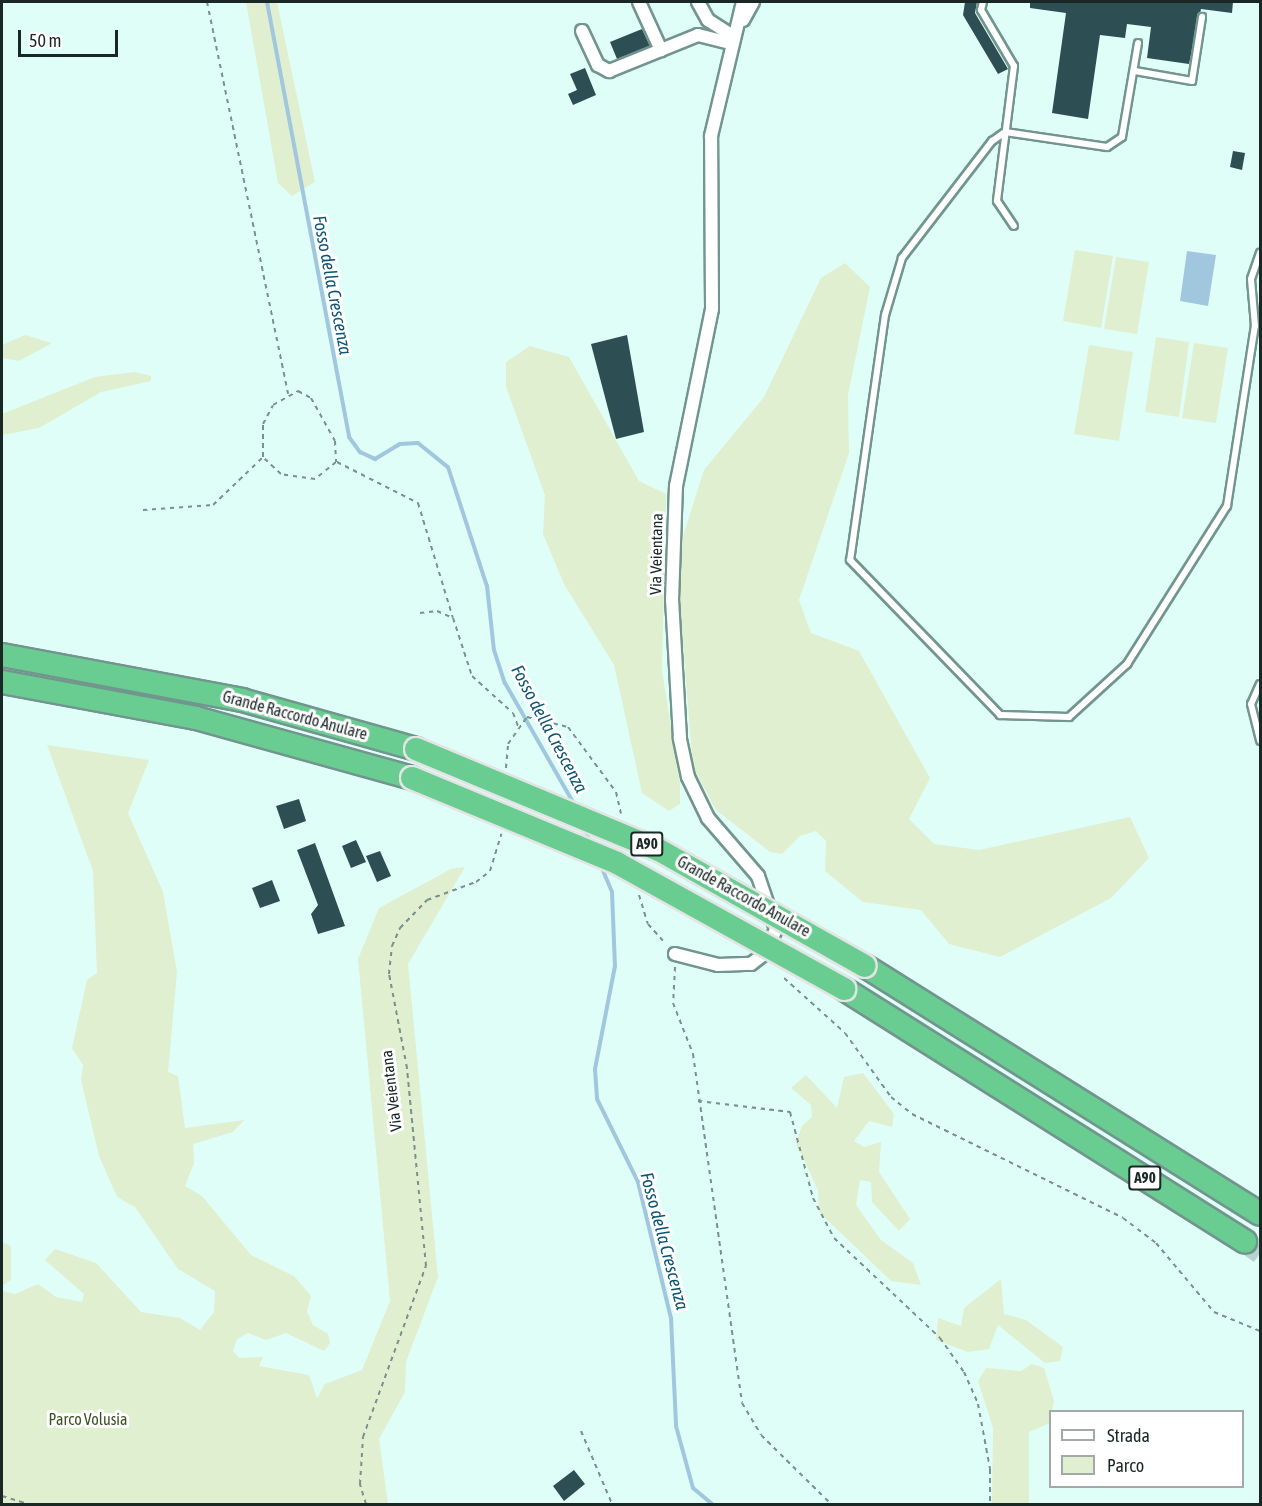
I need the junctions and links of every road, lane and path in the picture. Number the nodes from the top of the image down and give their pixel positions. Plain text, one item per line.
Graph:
1 (207, 2) edge
2 (639, 2) edge
3 (698, 2) edge
4 (743, 2) edge
5 (753, 2) edge
6 (983, 2) edge
7 (1202, 17) dead end
8 (582, 31) dead end
9 (732, 40) junction
10 (1138, 43) dead end
11 (662, 50) junction
12 (1134, 71) junction
13 (1005, 132) junction
14 (1014, 226) dead end
15 (1260, 253) edge
16 (288, 394) junction
17 (263, 457) junction
18 (336, 462) junction
19 (143, 510) dead end
20 (420, 613) dead end
21 (453, 618) junction
22 (2, 655) edge
23 (2, 681) edge
24 (1260, 684) edge
25 (534, 715) dead end
26 (518, 726) junction
27 (1260, 741) edge
28 (506, 776) dead end
29 (501, 830) dead end
30 (675, 954) joint
31 (756, 962) junction
32 (698, 1101) junction
33 (1260, 1214) edge
34 (1245, 1242) tunnel mouth
35 (1260, 1331) edge
36 (581, 1431) dead end
37 (2, 1496) edge
38 (28, 1504) edge
39 (366, 1504) edge
40 (612, 1504) edge
41 (831, 1504) edge
42 (990, 1504) edge

1 - 16 path
2 - 11 street
3 - 9 street
4 - 9 street, Via Veientana
5 - 9 street, Via Veientana
6 - 13 lane
7 - 12 lane
8 - 11 street
9 - 11 street
9 - 31 street, Via Veientana
10 - 12 lane
12 - 13 lane
13 - 14 lane
13 - 15 lane
16 - 17 path
16 - 18 path
17 - 18 path
17 - 19 path
18 - 21 path
20 - 21 path
21 - 26 path
22 - 33 highway, Grande Raccordo Anulare / A90, bridge
23 - 34 highway, Grande Raccordo Anulare / A90, bridge
24 - 27 lane
25 - 26 path
26 - 28 path
29 - 39 path, Via Veientana
30 - 31 street
30 - 32 path
31 - 35 path
32 - 41 path
32 - 42 path
36 - 40 path
37 - 38 path

